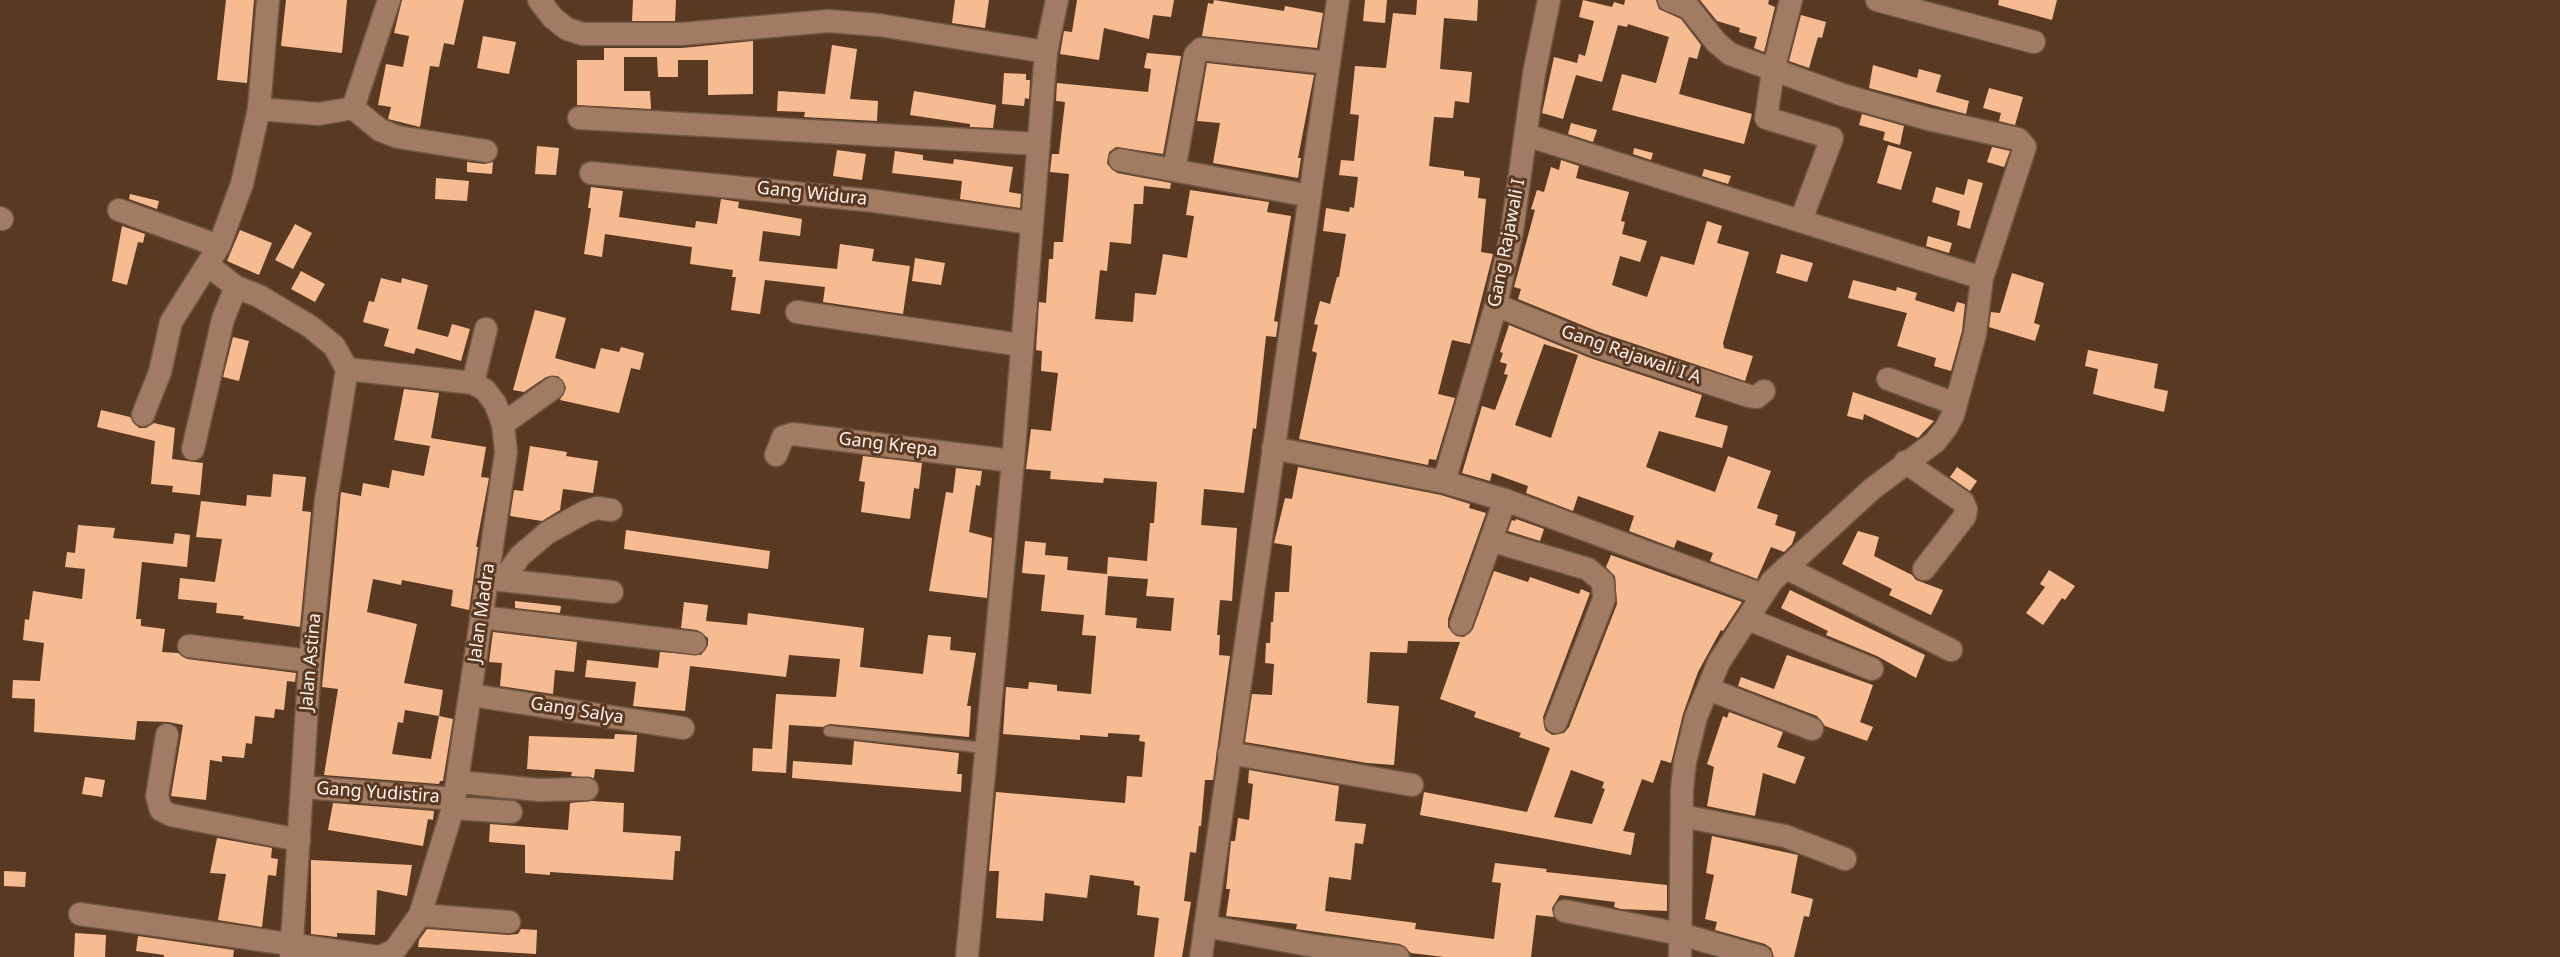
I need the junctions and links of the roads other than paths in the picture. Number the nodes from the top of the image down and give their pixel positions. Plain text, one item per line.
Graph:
1 (268, 0) edge
2 (389, 0) edge
3 (539, 0) edge
4 (1057, 0) edge
5 (1338, 0) edge
6 (1549, 0) edge
7 (1670, 0) edge
8 (1791, 0) edge
9 (1877, 0) edge
10 (2034, 42) dead end
11 (1046, 52) junction
12 (1329, 63) junction
13 (1773, 71) junction
14 (353, 108) junction
15 (259, 109) junction
16 (579, 118) dead end
17 (1526, 135) junction
18 (1039, 144) junction
19 (486, 152) dead end
20 (1120, 160) dead end
21 (1174, 170) junction
22 (591, 173) dead end
23 (1310, 196) junction
24 (119, 210) dead end
25 (1801, 220) junction
26 (1031, 223) junction
27 (214, 256) junction
28 (1982, 279) junction
29 (236, 287) junction
30 (1496, 305) junction
31 (797, 312) dead end
32 (486, 329) dead end
33 (1021, 345) junction
34 (347, 369) junction
35 (1888, 380) dead end
36 (473, 383) junction
37 (553, 388) dead end
38 (1764, 391) dead end
39 (1956, 404) junction
40 (143, 415) dead end
41 (503, 424) junction
42 (1273, 448) junction
43 (193, 449) dead end
44 (776, 455) dead end
45 (1013, 461) junction
46 (1905, 462) junction
47 (1444, 482) junction
48 (1505, 500) junction
49 (611, 510) dead end
50 (1493, 541) junction
51 (1786, 568) junction
52 (1924, 569) dead end
53 (494, 579) junction
54 (612, 592) dead end
55 (1763, 595) junction
56 (481, 617) junction
57 (1748, 619) junction
58 (1461, 624) dead end
59 (695, 643) dead end
60 (189, 646) dead end
61 (1951, 650) dead end
62 (310, 661) junction
63 (1872, 669) dead end
64 (1708, 689) junction
65 (471, 695) junction
66 (1556, 722) dead end
67 (683, 728) dead end
68 (1812, 729) dead end
69 (829, 731) dead end
70 (167, 735) dead end
71 (986, 748) junction
72 (1229, 753) junction
73 (1412, 785) dead end
74 (302, 788) junction
75 (587, 789) dead end
76 (455, 796) junction
77 (511, 812) dead end
78 (1682, 816) junction
79 (299, 840) junction
80 (1845, 859) dead end
81 (1564, 911) dead end
82 (80, 914) dead end
83 (420, 915) junction
84 (509, 922) dead end
85 (1205, 926) junction
86 (1680, 934) junction
87 (292, 951) edge
88 (1313, 952) edge
89 (379, 957) edge
90 (967, 957) edge
91 (1201, 957) edge
92 (1398, 957) edge
93 (1680, 957) edge
94 (1761, 957) edge

1 - 15 street
2 - 14 street
3 - 11 street
4 - 11 street
5 - 12 street
6 - 17 street, Gang Rajawali I
7 - 13 street
8 - 13 street
9 - 10 street
11 - 18 street
12 - 21 street
12 - 23 street
13 - 25 street
13 - 28 street
14 - 15 street
14 - 19 street
15 - 27 street
16 - 18 street
17 - 25 street
17 - 30 street, Gang Rajawali I
18 - 26 street
20 - 21 street
21 - 23 street
22 - 26 street, Gang Widura
23 - 42 street
24 - 27 street
25 - 28 street
26 - 33 street
27 - 29 street
27 - 40 street
28 - 39 street
29 - 34 street
29 - 43 street
30 - 38 street, Gang Rajawali I A
30 - 47 street, Gang Rajawali I
31 - 33 street
32 - 36 street
33 - 45 street
34 - 36 street
34 - 62 street, Jalan Astina
35 - 39 street
36 - 41 street, Jalan Madra
37 - 41 street
39 - 46 street
41 - 53 street, Jalan Madra
42 - 47 street
42 - 72 street
44 - 45 street, Gang Krepa
45 - 71 street
46 - 51 street
46 - 52 street
47 - 48 street
48 - 50 street
48 - 55 street
49 - 53 street
50 - 58 street
50 - 66 street
51 - 55 street
51 - 61 street
53 - 54 street
53 - 56 street, Jalan Madra
55 - 57 street
56 - 59 street
56 - 65 street, Jalan Madra
57 - 63 street
57 - 64 street
60 - 62 street
62 - 74 street, Jalan Astina
64 - 68 street
64 - 78 street
65 - 67 street, Gang Salya
65 - 76 street, Jalan Madra
69 - 71 lane
70 - 79 street
71 - 90 street
72 - 73 street
72 - 85 street
74 - 76 street, Gang Yudistira
74 - 79 street, Jalan Astina
75 - 76 street
76 - 77 street
76 - 83 street, Jalan Madra
78 - 80 street
78 - 86 street
79 - 87 street, Jalan Astina
81 - 86 street
82 - 87 street, Jalan Madra
83 - 84 street
83 - 89 street, Jalan Madra
85 - 88 street
85 - 91 street
86 - 93 street
86 - 94 street
87 - 89 street, Jalan Madra
88 - 92 street

